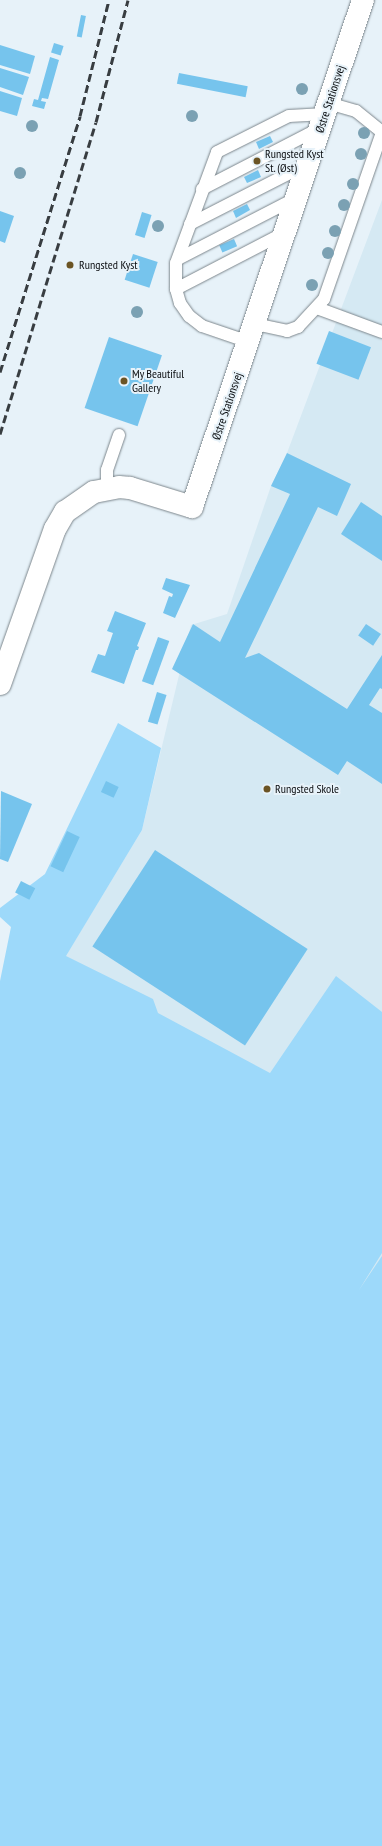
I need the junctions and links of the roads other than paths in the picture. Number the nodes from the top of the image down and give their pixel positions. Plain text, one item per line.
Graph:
1 (363, 0) edge
2 (324, 115) junction
3 (382, 132) edge
4 (308, 163) junction
5 (202, 189) junction
6 (297, 197) junction
7 (190, 224) junction
8 (286, 233) junction
9 (178, 259) junction
10 (176, 289) junction
11 (317, 308) junction
12 (382, 332) edge
13 (252, 333) junction
14 (118, 435) dead end
15 (108, 488) junction
16 (0, 684) edge

1 - 2 street, Østre Stationsvej
2 - 3 lane
2 - 4 street, Østre Stationsvej
2 - 5 lane
2 - 5 lane
3 - 11 lane
4 - 6 street, Østre Stationsvej
4 - 7 lane
5 - 7 lane
6 - 8 street, Østre Stationsvej
6 - 9 lane
7 - 9 lane
8 - 10 lane
8 - 13 street, Østre Stationsvej
9 - 10 lane
10 - 13 lane
11 - 12 lane
11 - 13 lane
13 - 15 street, Østre Stationsvej
14 - 15 lane
15 - 16 street, Østre Stationsvej

